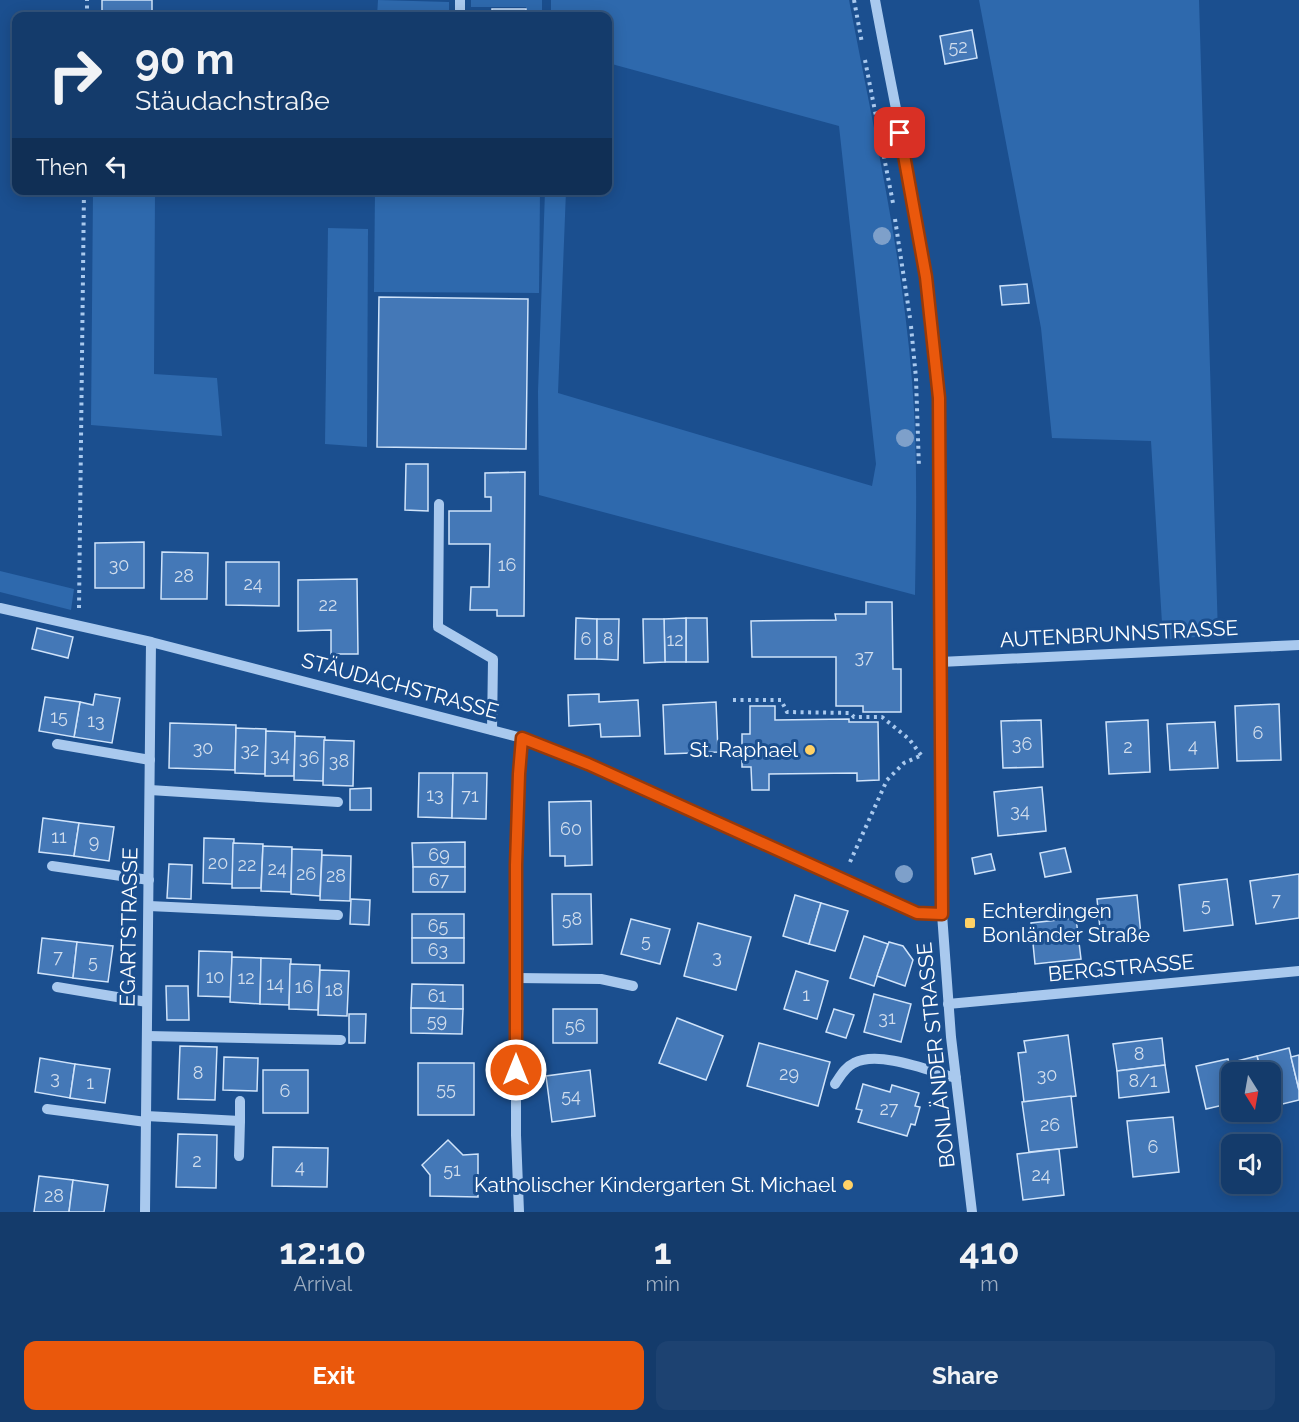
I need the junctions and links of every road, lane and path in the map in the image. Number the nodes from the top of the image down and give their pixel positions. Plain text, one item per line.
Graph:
1 (854, 0) edge
2 (875, 0) edge
3 (862, 45) dead end
4 (864, 56) dead end
5 (84, 195) edge
6 (920, 480) dead end
7 (439, 504) dead end
8 (0, 608) edge
9 (79, 627) junction
10 (151, 642) junction
11 (1299, 645) edge
12 (940, 662) junction
13 (733, 700) dead end
14 (492, 730) junction
15 (522, 738) junction
16 (57, 744) dead end
17 (940, 754) junction
18 (921, 755) junction
19 (150, 760) junction
20 (150, 790) junction
21 (338, 802) dead end
22 (52, 866) dead end
23 (843, 879) junction
24 (149, 880) junction
25 (149, 906) junction
26 (942, 914) junction
27 (338, 915) dead end
28 (1299, 971) edge
29 (517, 978) junction
30 (633, 986) dead end
31 (57, 987) dead end
32 (147, 1002) junction
33 (948, 1004) junction
34 (147, 1036) junction
35 (341, 1040) dead end
36 (956, 1078) junction
37 (835, 1084) dead end
38 (240, 1101) dead end
39 (47, 1109) dead end
40 (146, 1119) junction
41 (240, 1121) junction
42 (239, 1156) dead end
43 (145, 1212) edge
44 (519, 1212) edge
45 (972, 1212) edge

1 - 3 path
2 - 12 street, BONLÄNDER STRASSE
4 - 6 path
5 - 9 path
7 - 14 street
8 - 9 street, STÄUDACHSTRASSE
9 - 10 street, STÄUDACHSTRASSE
10 - 14 street, STÄUDACHSTRASSE
10 - 19 street, EGARTSTRASSE
11 - 12 street, AUTENBRUNNSTRASSE
12 - 17 street, BONLÄNDER STRASSE
13 - 18 path
14 - 15 street, STÄUDACHSTRASSE
15 - 23 street, STÄUDACHSTRASSE
15 - 29 street
16 - 19 street
17 - 18 path
17 - 26 street, BONLÄNDER STRASSE
18 - 23 path
19 - 20 street, EGARTSTRASSE
20 - 21 street
20 - 24 street, EGARTSTRASSE
22 - 24 street
23 - 26 street, STÄUDACHSTRASSE
24 - 25 street, EGARTSTRASSE
25 - 27 street
25 - 32 street, EGARTSTRASSE
26 - 33 street, BONLÄNDER STRASSE
28 - 33 street, BERGSTRASSE
29 - 30 street
29 - 44 street
31 - 32 street
32 - 34 street, EGARTSTRASSE
33 - 36 street, BONLÄNDER STRASSE
34 - 35 street
34 - 40 street, EGARTSTRASSE
36 - 37 street
36 - 45 street, BONLÄNDER STRASSE
38 - 41 street
39 - 40 street
40 - 41 street
40 - 43 street, EGARTSTRASSE
41 - 42 street

